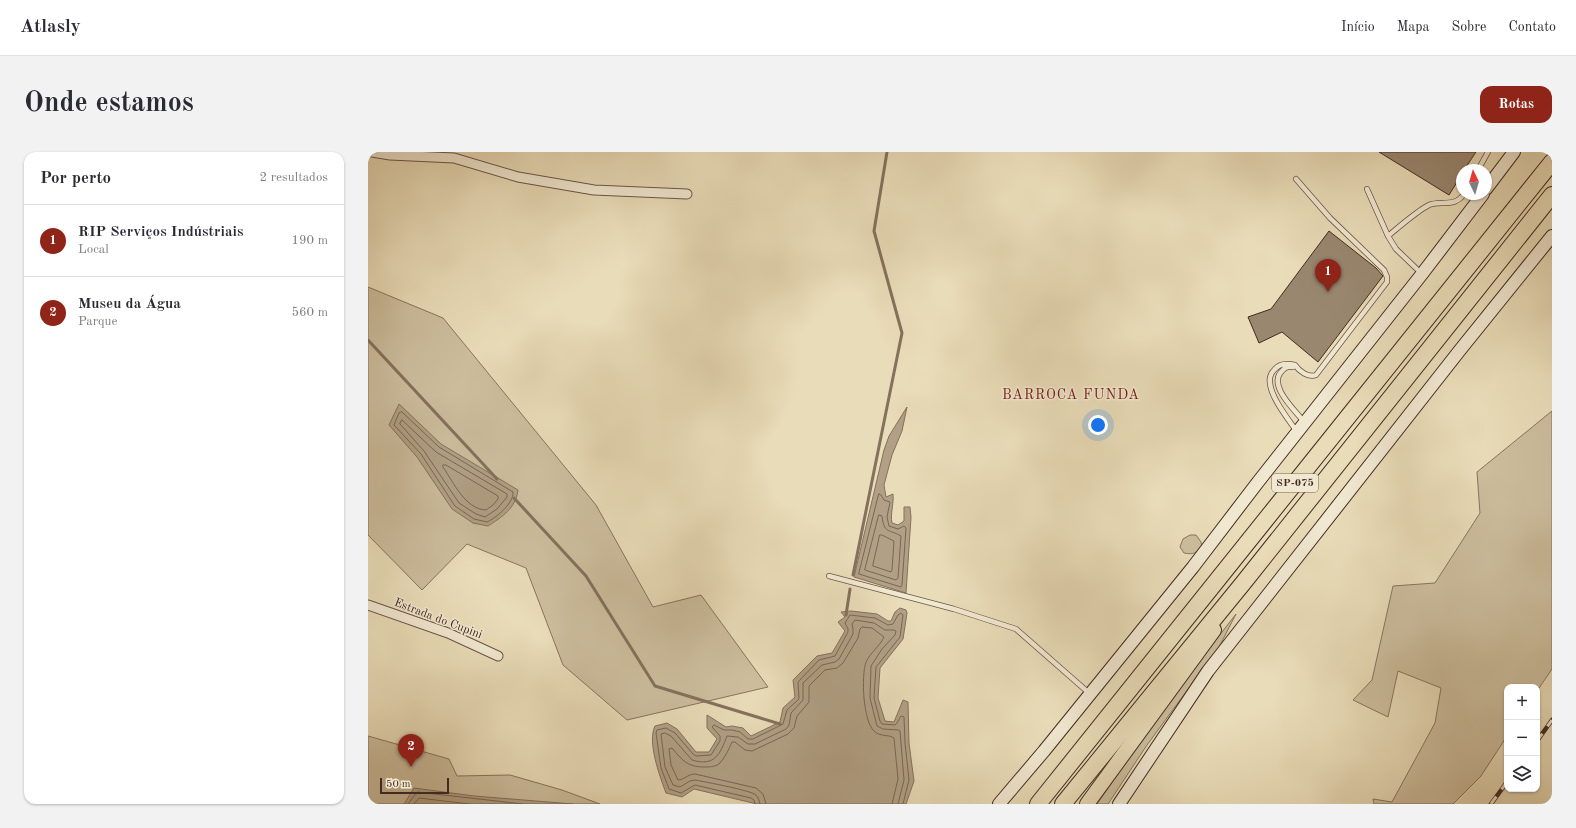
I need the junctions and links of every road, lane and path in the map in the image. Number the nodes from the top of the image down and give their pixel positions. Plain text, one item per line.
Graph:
1 (372, 152) edge
2 (1488, 152) edge
3 (1514, 152) edge
4 (1549, 152) edge
5 (1552, 162) edge
6 (1481, 164) edge
7 (1296, 179) dead end
8 (1492, 181) edge
9 (1367, 188) dead end
10 (687, 194) dead end
11 (1552, 195) edge
12 (1459, 200) edge
13 (1478, 200) edge
14 (1388, 236) junction
15 (1552, 236) edge
16 (1476, 259) junction
17 (1422, 274) junction
18 (1297, 368) junction
19 (1301, 428) junction
20 (829, 576) dead end
21 (1244, 582) junction
22 (368, 605) edge
23 (498, 656) dead end
24 (1090, 694) junction
25 (999, 804) edge
26 (1038, 804) edge
27 (1063, 804) edge
28 (1087, 804) edge
29 (1119, 804) edge

1 - 10 street
2 - 6 lane
3 - 8 main road
4 - 16 highway
5 - 16 highway, SP-075
7 - 18 lane
9 - 14 lane
11 - 21 highway, SP-075
12 - 14 lane
13 - 17 main road
14 - 17 lane
15 - 29 main road
16 - 26 highway, SP-075
17 - 19 main road
18 - 19 lane
18 - 19 lane
19 - 24 main road
20 - 24 lane
21 - 27 highway, SP-075
21 - 28 main road
22 - 23 street, Estrada do Cupini
24 - 25 main road

